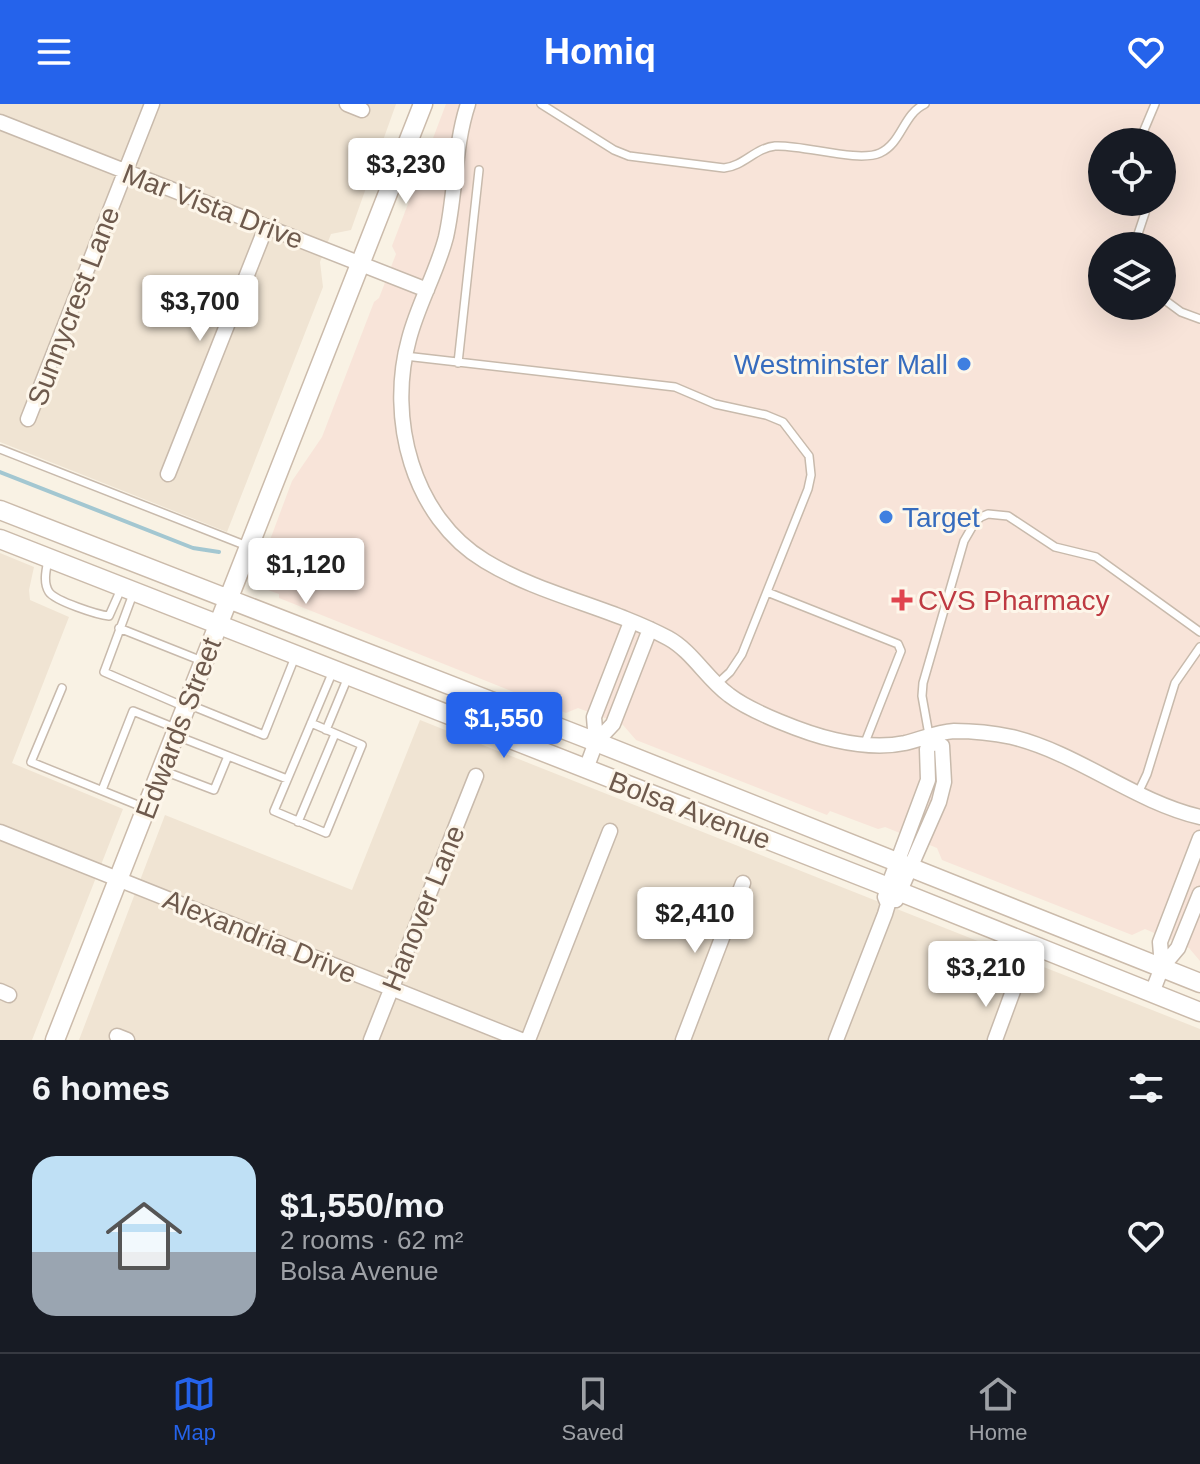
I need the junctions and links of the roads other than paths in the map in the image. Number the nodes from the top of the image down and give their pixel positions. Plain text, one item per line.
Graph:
1 (152, 104) edge
2 (423, 104) edge
3 (468, 104) edge
4 (541, 104) edge
5 (925, 104) edge
6 (1155, 104) edge
7 (0, 122) edge
8 (1145, 128) edge
9 (479, 170) dead end
10 (126, 171) junction
11 (266, 227) junction
12 (361, 264) junction
13 (427, 290) junction
14 (1176, 308) edge
15 (1200, 319) edge
16 (405, 356) junction
17 (458, 363) junction
18 (28, 419) dead end
19 (0, 449) edge
20 (168, 474) dead end
21 (0, 510) edge
22 (0, 539) edge
23 (250, 547) junction
24 (49, 558) junction
25 (128, 590) junction
26 (767, 592) junction
27 (229, 599) junction
28 (631, 622) junction
29 (219, 625) junction
30 (119, 628) junction
31 (650, 629) junction
32 (1200, 632) edge
33 (1200, 647) edge
34 (296, 656) junction
35 (204, 662) junction
36 (341, 674) junction
37 (717, 684) junction
38 (62, 688) dead end
39 (187, 706) junction
40 (311, 723) junction
41 (326, 730) junction
42 (176, 732) junction
43 (335, 734) junction
44 (931, 739) junction
45 (596, 742) junction
46 (864, 745) junction
47 (228, 756) junction
48 (586, 769) junction
49 (162, 770) junction
50 (476, 776) dead end
51 (287, 779) junction
52 (102, 790) junction
53 (1138, 793) junction
54 (147, 808) junction
55 (1200, 817) edge
56 (298, 822) junction
57 (610, 831) dead end
58 (0, 832) edge
59 (1200, 838) edge
60 (904, 864) junction
61 (119, 880) junction
62 (743, 883) dead end
63 (892, 894) junction
64 (1200, 894) edge
65 (1162, 967) junction
66 (1200, 983) edge
67 (391, 988) junction
68 (1013, 991) dead end
69 (1152, 993) junction
70 (1200, 1012) edge
71 (55, 1040) edge
72 (371, 1040) edge
73 (521, 1040) edge
74 (528, 1040) edge
75 (683, 1040) edge
76 (836, 1040) edge
77 (995, 1040) edge

1 - 10 street, Sunnycrest Lane
2 - 12 main road, Edwards Street
3 - 13 street
4 - 5 lane
6 - 8 lane
7 - 10 street, Mar Vista Drive
9 - 17 lane
10 - 11 street, Mar Vista Drive
10 - 18 street, Sunnycrest Lane
11 - 12 street, Mar Vista Drive
11 - 20 street
12 - 13 street, Mar Vista Drive
12 - 23 main road, Edwards Street
13 - 16 street
14 - 15 lane
16 - 17 lane
16 - 28 street
17 - 26 lane
19 - 23 lane
21 - 27 main road, Bolsa Avenue
22 - 24 main road, Bolsa Avenue
23 - 27 main road, Edwards Street
24 - 25 main road, Bolsa Avenue
24 - 25 lane
25 - 29 main road, Bolsa Avenue
25 - 30 lane
26 - 37 lane
26 - 46 lane
27 - 29 main road, Edwards Street
27 - 45 main road, Bolsa Avenue
28 - 31 street
28 - 45 street
29 - 34 main road, Bolsa Avenue
29 - 35 main road, Edwards Street
30 - 35 lane
30 - 39 lane
31 - 37 street
31 - 45 street
32 - 44 lane
33 - 53 lane
34 - 36 main road, Bolsa Avenue
34 - 39 lane
35 - 39 main road, Edwards Street
36 - 40 lane
36 - 41 lane
36 - 48 main road, Bolsa Avenue
37 - 46 street
38 - 52 lane
39 - 42 main road, Edwards Street
40 - 41 lane
40 - 51 lane
41 - 43 lane
42 - 47 lane
42 - 49 main road, Edwards Street
42 - 52 lane
43 - 56 lane
43 - 56 lane
44 - 46 street
44 - 53 street
44 - 60 street
45 - 48 street
45 - 60 main road, Bolsa Avenue
47 - 49 lane
47 - 51 lane
48 - 63 main road, Bolsa Avenue
49 - 54 main road, Edwards Street
50 - 67 street, Hanover Lane
51 - 56 lane
52 - 54 lane
53 - 55 street
54 - 61 main road, Edwards Street
57 - 74 street
58 - 61 street, Alexandria Drive
59 - 65 street
60 - 63 street
60 - 65 main road, Bolsa Avenue
61 - 67 street, Alexandria Drive
61 - 71 main road, Edwards Street
62 - 75 street
63 - 69 main road, Bolsa Avenue
63 - 76 street
64 - 65 street
65 - 66 main road, Bolsa Avenue
65 - 69 street
67 - 72 street, Hanover Lane
67 - 73 street, Alexandria Drive
68 - 77 street
69 - 70 main road, Bolsa Avenue

